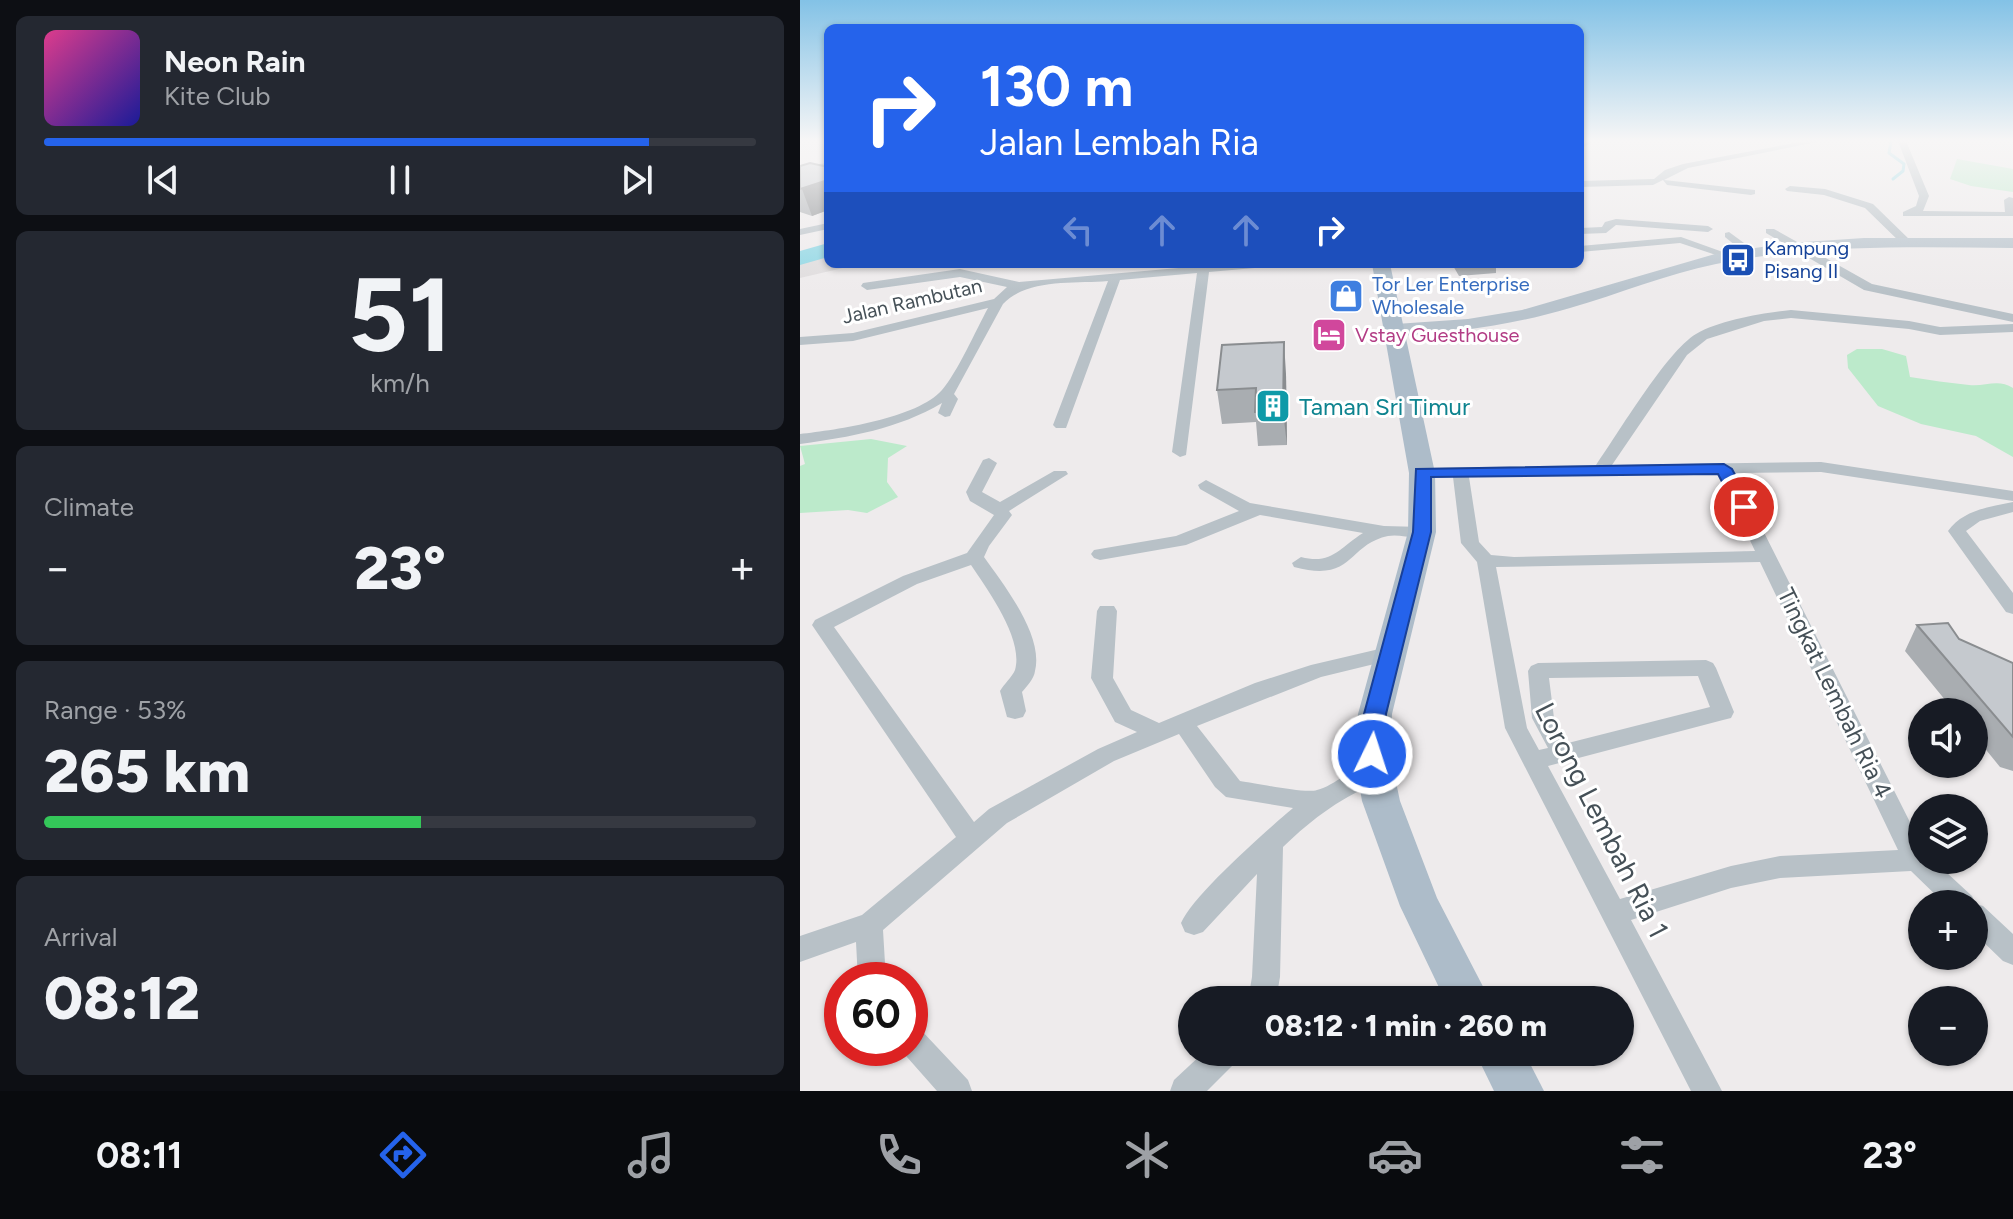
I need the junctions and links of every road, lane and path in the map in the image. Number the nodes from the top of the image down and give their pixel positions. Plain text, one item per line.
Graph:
1 (1821, 192) edge
2 (1922, 192) edge
3 (2009, 200) dead end
4 (1880, 214) junction
5 (1909, 214) junction
6 (824, 227) edge
7 (1708, 229) dead end
8 (1606, 230) junction
9 (1584, 231) edge
10 (1770, 231) dead end
11 (800, 232) edge
12 (1729, 235) dead end
13 (1907, 243) junction
14 (2013, 243) edge
15 (1619, 245) junction
16 (1795, 247) junction
17 (1584, 249) edge
18 (1751, 253) junction
19 (1728, 256) junction
20 (1224, 268) edge
21 (1386, 268) edge
22 (1203, 270) junction
23 (1115, 277) junction
24 (867, 286) dead end
25 (1019, 286) junction
26 (998, 302) junction
27 (2013, 318) edge
28 (2013, 328) edge
29 (1396, 330) junction
30 (800, 341) edge
31 (947, 394) junction
32 (945, 413) dead end
33 (1061, 425) dead end
34 (800, 439) edge
35 (1180, 452) dead end
36 (989, 463) dead end
37 (1724, 469) junction
38 (1601, 470) junction
39 (1460, 472) junction
40 (1422, 473) junction
41 (1060, 474) dead end
42 (1206, 485) dead end
43 (2013, 496) edge
44 (2013, 507) edge
45 (1000, 509) junction
46 (1256, 510) junction
47 (1383, 531) junction
48 (1422, 532) junction
49 (1100, 554) dead end
50 (1768, 556) junction
51 (975, 557) junction
52 (1486, 560) junction
53 (1301, 563) dead end
54 (2013, 607) edge
55 (1107, 611) dead end
56 (1392, 653) junction
57 (1015, 711) dead end
58 (1184, 724) junction
59 (1161, 734) junction
60 (1562, 753) junction
61 (1532, 761) junction
62 (1374, 774) junction
63 (1316, 801) junction
64 (971, 838) junction
65 (1908, 844) edge
66 (1271, 846) junction
67 (1908, 860) edge
68 (1931, 874) edge
69 (1948, 890) edge
70 (1613, 913) junction
71 (1194, 923) dead end
72 (870, 925) junction
73 (1988, 928) edge
74 (800, 949) edge
75 (2013, 952) edge
76 (869, 962) edge
77 (1264, 986) edge
78 (1461, 986) edge
79 (928, 1059) edge
80 (1211, 1066) edge
81 (1506, 1066) edge
82 (957, 1091) edge
83 (1185, 1091) edge
84 (1520, 1091) edge
85 (1707, 1091) edge

1 - 4 street
2 - 5 street
3 - 5 street
4 - 5 street
4 - 13 street
6 - 11 street
7 - 8 street
8 - 9 street
8 - 15 street
10 - 16 street
12 - 18 street
13 - 14 main road
13 - 16 main road
15 - 17 street
15 - 19 street
16 - 18 main road
16 - 27 street
18 - 19 main road
19 - 29 main road
20 - 22 street
21 - 29 main road
22 - 23 street
22 - 35 street
23 - 25 street
23 - 33 street
24 - 25 street
25 - 26 street, Jalan Rambutan
26 - 30 street, Jalan Rambutan
26 - 31 street
28 - 38 street
29 - 40 main road
31 - 32 street
31 - 34 street
36 - 45 street
37 - 38 street
37 - 43 street
37 - 50 street, Tingkat Lembah Ria 4
38 - 39 street
39 - 40 street
39 - 52 street, Lorong Lembah Ria 1
40 - 48 main road
41 - 45 street
42 - 46 street
44 - 54 street
45 - 51 street
46 - 47 street
46 - 49 street
47 - 48 street
47 - 53 street
48 - 56 main road
50 - 52 street
50 - 65 street, Tingkat Lembah Ria 4
51 - 57 street
51 - 64 street
52 - 61 street, Lorong Lembah Ria 1
55 - 59 street
56 - 58 street
56 - 62 main road
58 - 59 street
58 - 63 street
59 - 64 street
60 - 60 street
60 - 61 street
61 - 70 street, Lorong Lembah Ria 1
62 - 63 street
62 - 78 main road
63 - 66 street
64 - 72 street
66 - 71 street
66 - 77 street
67 - 70 street
68 - 69 street, Tingkat Lembah Ria 4
70 - 85 street, Lorong Lembah Ria 1
72 - 74 street
72 - 76 street
73 - 75 street
79 - 82 street
80 - 83 street
81 - 84 main road

